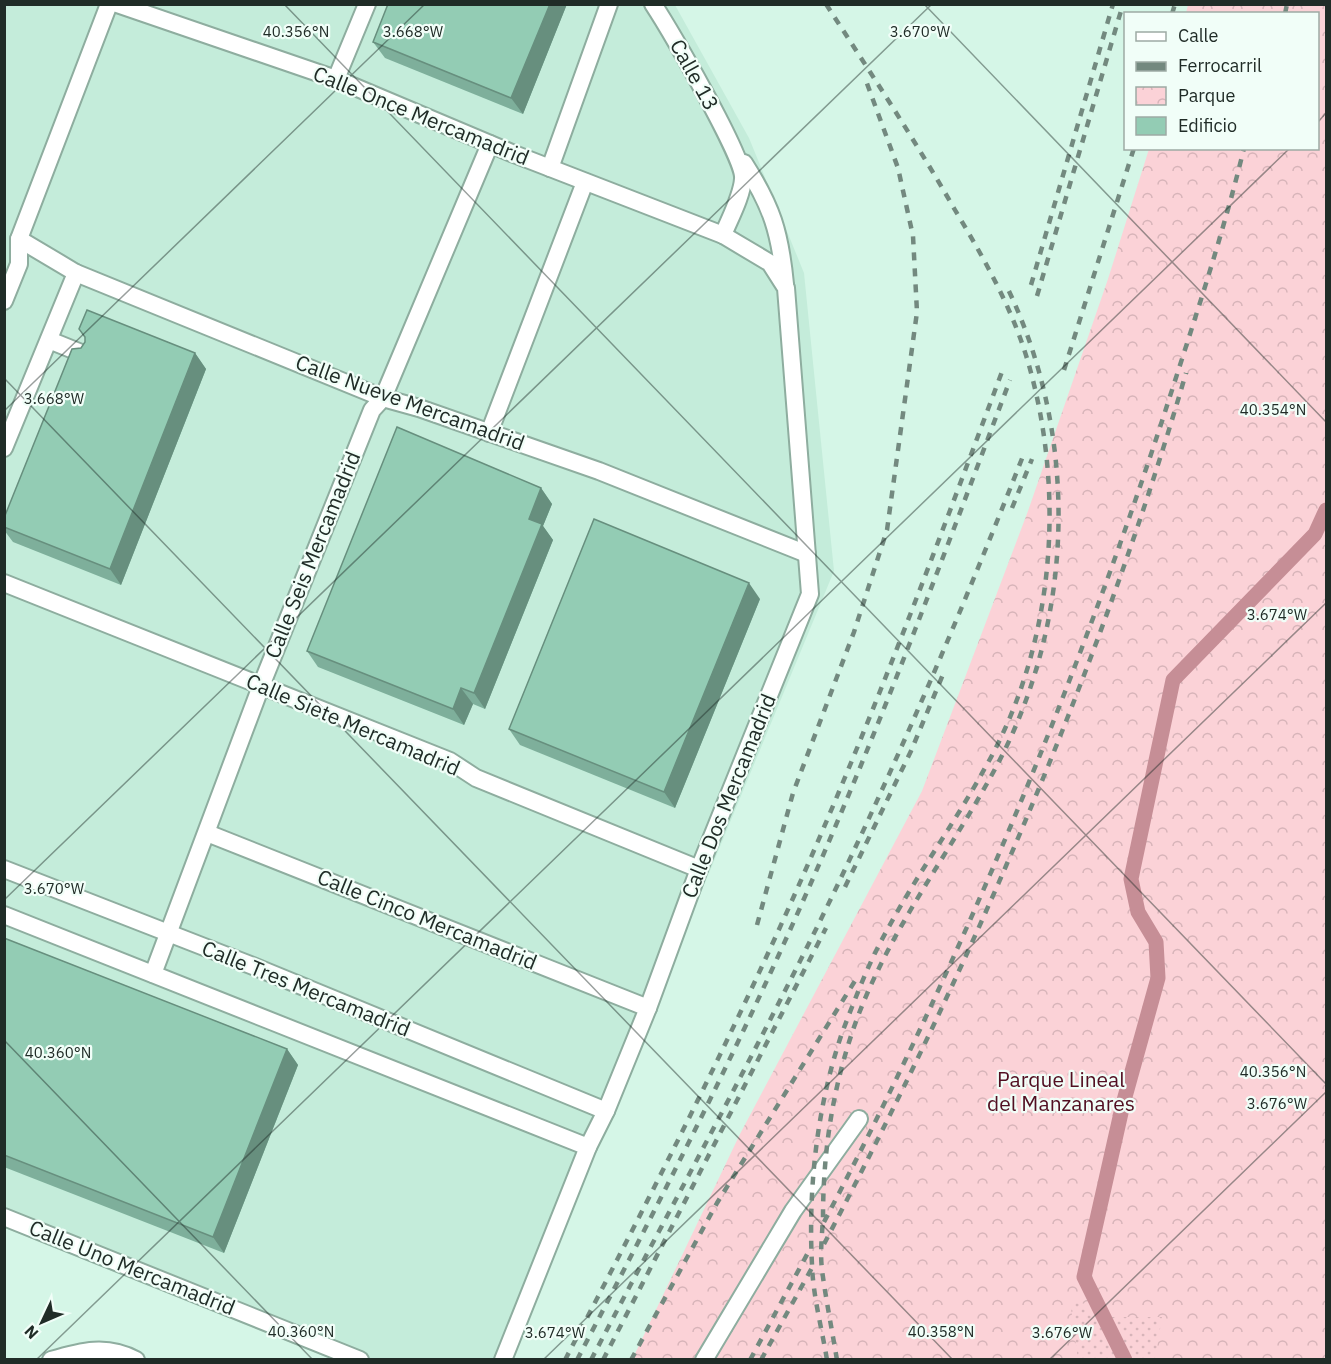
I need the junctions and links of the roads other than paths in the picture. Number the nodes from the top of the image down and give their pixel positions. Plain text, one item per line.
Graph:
1 (109, 4) edge
2 (117, 4) edge
3 (367, 4) edge
4 (609, 4) edge
5 (653, 4) edge
6 (336, 80) junction
7 (490, 144) junction
8 (733, 147) junction
9 (550, 168) junction
10 (585, 182) junction
11 (723, 235) junction
12 (19, 239) junction
13 (4, 253) edge
14 (76, 273) junction
15 (786, 288) junction
16 (4, 301) edge
17 (49, 340) junction
18 (86, 355) edge
19 (383, 398) junction
20 (489, 434) junction
21 (4, 448) edge
22 (807, 554) junction
23 (4, 583) edge
24 (261, 686) junction
25 (207, 833) junction
26 (4, 869) edge
27 (699, 869) junction
28 (4, 915) edge
29 (168, 934) junction
30 (153, 974) junction
31 (648, 1008) junction
32 (606, 1111) junction
33 (859, 1119) dead end
34 (588, 1147) junction
35 (4, 1216) edge
36 (95, 1354) edge
37 (51, 1359) edge
38 (136, 1359) edge
39 (360, 1359) edge
40 (503, 1359) edge
41 (704, 1359) edge

1 - 12 lane
2 - 6 lane, Calle Once Mercamadrid
3 - 6 lane
4 - 9 lane
5 - 8 lane, Calle 13
6 - 7 lane, Calle Once Mercamadrid
7 - 9 lane, Calle Once Mercamadrid
7 - 19 lane, Calle Seis Mercamadrid
8 - 11 lane, Calle 13
8 - 15 lane, Calle 13
9 - 10 lane, Calle Once Mercamadrid
10 - 11 lane, Calle Once Mercamadrid
10 - 20 lane
11 - 15 lane, Calle Dos Mercamadrid
12 - 13 lane
12 - 14 lane, Calle Nueve Mercamadrid
12 - 16 lane
14 - 17 lane
14 - 19 lane, Calle Nueve Mercamadrid
15 - 22 lane, Calle Dos Mercamadrid
17 - 18 lane
17 - 21 lane
19 - 20 lane, Calle Nueve Mercamadrid
19 - 24 lane, Calle Seis Mercamadrid
20 - 22 lane, Calle Nueve Mercamadrid
22 - 27 lane, Calle Dos Mercamadrid
23 - 24 lane, Calle Siete Mercamadrid
24 - 25 lane, Calle Seis Mercamadrid
24 - 27 lane, Calle Siete Mercamadrid
25 - 29 lane, Calle Seis Mercamadrid
25 - 31 lane, Calle Cinco Mercamadrid
26 - 29 lane, Calle Tres Mercamadrid
27 - 31 lane, Calle Dos Mercamadrid
28 - 30 lane, Calle Tres Mercamadrid
29 - 30 lane, Calle Seis Mercamadrid
29 - 32 lane, Calle Tres Mercamadrid
30 - 34 lane, Calle Tres Mercamadrid
31 - 32 lane, Calle Dos Mercamadrid
32 - 34 lane, Calle Dos Mercamadrid
33 - 41 lane
34 - 40 lane, Calle Dos Mercamadrid
35 - 39 lane, Calle Uno Mercamadrid
36 - 37 lane
36 - 38 lane

